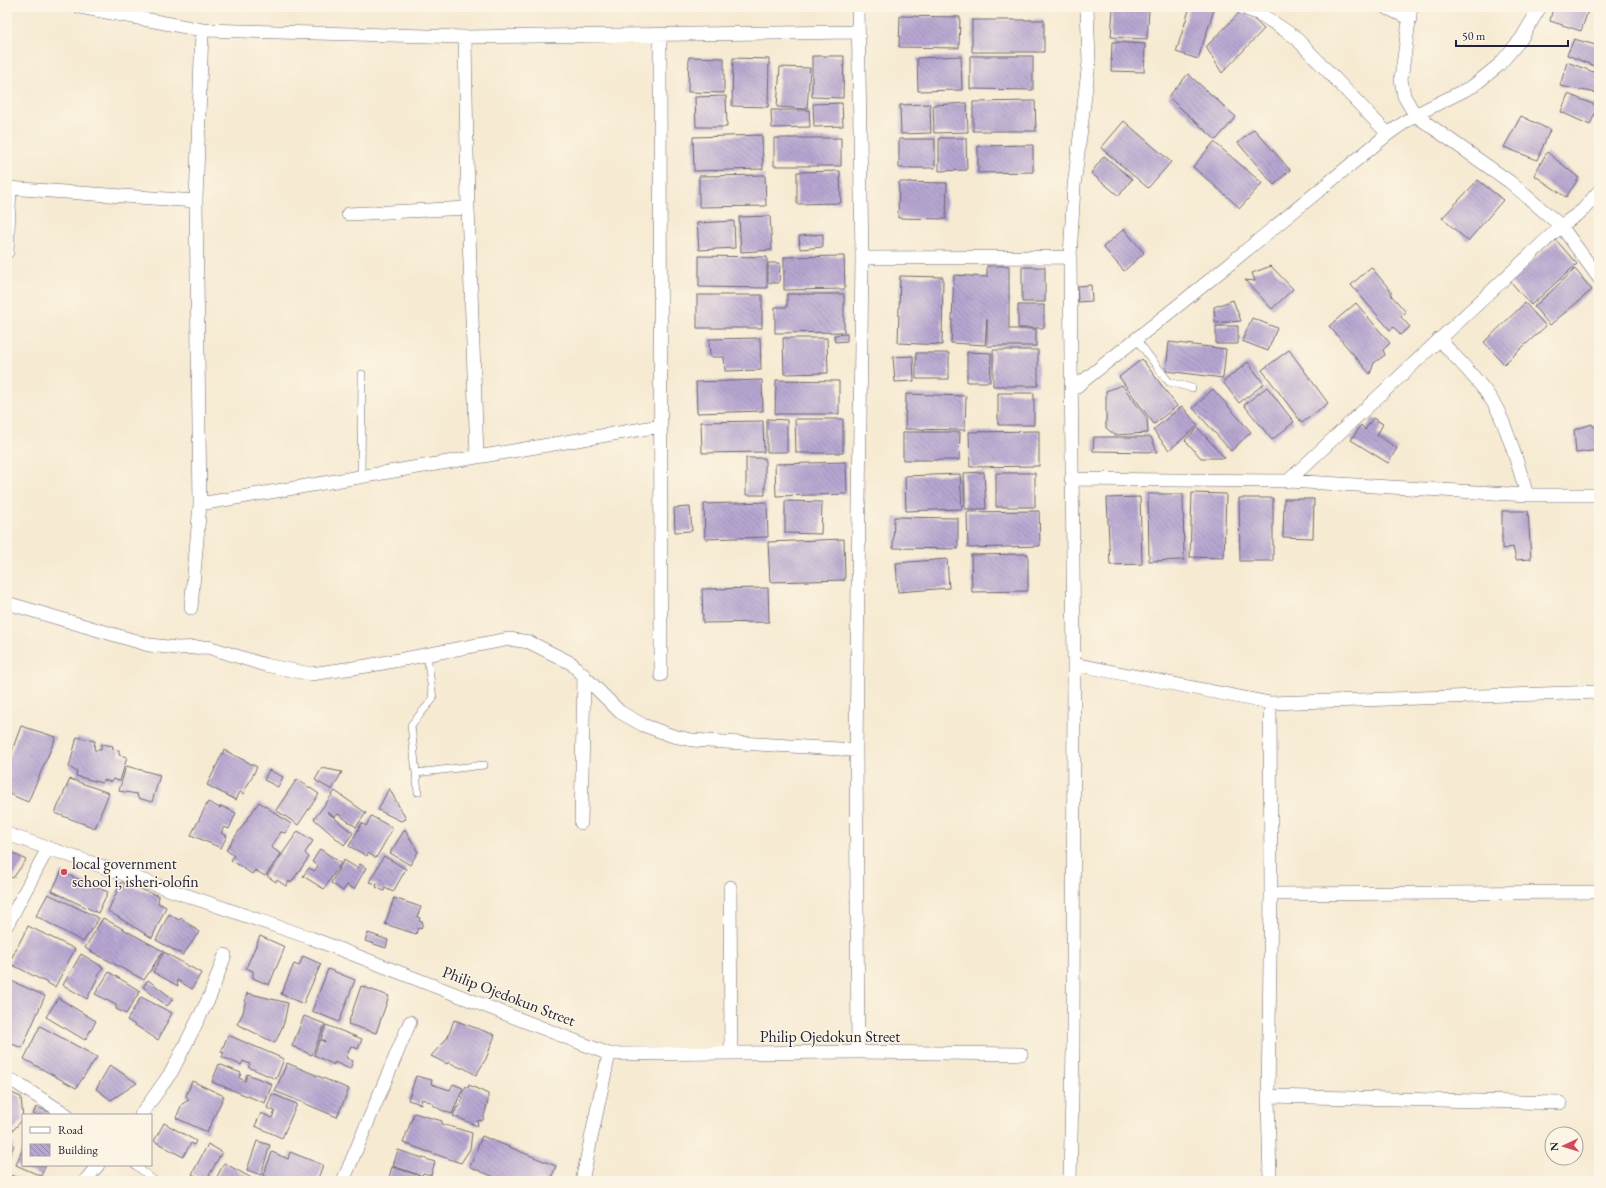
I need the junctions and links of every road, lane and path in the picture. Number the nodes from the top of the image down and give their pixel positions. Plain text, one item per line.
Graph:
1 (80, 7) edge
2 (858, 7) edge
3 (1087, 7) edge
4 (1241, 7) edge
5 (1385, 7) edge
6 (1540, 7) edge
7 (1410, 13) edge
8 (202, 30) junction
9 (857, 32) junction
10 (660, 35) junction
11 (465, 37) junction
12 (1415, 115) junction
13 (1388, 134) junction
14 (8, 188) edge
15 (1599, 191) edge
16 (196, 201) junction
17 (468, 208) junction
18 (348, 214) dead end
19 (1561, 226) junction
20 (7, 252) edge
21 (1070, 257) junction
22 (862, 258) junction
23 (1599, 278) edge
24 (1136, 339) junction
25 (1439, 339) junction
26 (362, 374) dead end
27 (1192, 388) dead end
28 (1072, 390) junction
29 (660, 426) junction
30 (478, 456) junction
31 (361, 477) junction
32 (1071, 479) junction
33 (1288, 481) junction
34 (1527, 495) junction
35 (1599, 495) edge
36 (200, 504) junction
37 (7, 603) edge
38 (191, 608) dead end
39 (427, 655) junction
40 (1074, 664) junction
41 (584, 675) junction
42 (661, 675) dead end
43 (1599, 692) edge
44 (1270, 703) junction
45 (856, 750) junction
46 (484, 765) dead end
47 (416, 773) junction
48 (418, 792) dead end
49 (581, 823) dead end
50 (7, 834) edge
51 (48, 848) junction
52 (730, 887) dead end
53 (1599, 892) edge
54 (1271, 894) junction
55 (7, 925) edge
56 (225, 955) dead end
57 (410, 1022) dead end
58 (858, 1052) junction
59 (731, 1053) junction
60 (608, 1054) junction
61 (1021, 1054) dead end
62 (13, 1081) dead end
63 (1268, 1096) junction
64 (1560, 1103) dead end
65 (65, 1114) edge
66 (142, 1114) edge
67 (97, 1166) edge
68 (137, 1166) edge
69 (85, 1181) edge
70 (156, 1181) edge
71 (343, 1181) edge
72 (582, 1181) edge
73 (1070, 1181) edge
74 (1270, 1181) edge

1 - 8 street
2 - 9 street
3 - 21 street
4 - 13 street
5 - 7 street
6 - 12 street
7 - 12 street
8 - 11 street
8 - 16 street
9 - 10 street
9 - 22 street
10 - 11 street
10 - 29 street
11 - 17 street
12 - 13 street
12 - 19 street
13 - 24 street
14 - 16 street
14 - 20 street
15 - 19 street
16 - 36 street
17 - 18 street
17 - 30 street
19 - 23 street
19 - 25 street
21 - 22 street
21 - 28 street
22 - 45 street
24 - 27 lane
24 - 28 street
25 - 33 street
25 - 34 street
26 - 31 lane
28 - 32 street
29 - 30 street
29 - 42 street
30 - 31 street
31 - 36 street
32 - 33 street
32 - 40 street
33 - 34 street
34 - 35 street
36 - 38 street
37 - 39 street
39 - 41 street
39 - 47 lane
40 - 44 street
40 - 73 street
41 - 45 street
41 - 49 street
43 - 44 street
44 - 54 street
45 - 58 street
46 - 47 lane
47 - 48 lane
50 - 51 street, Philip Ojedokun Street
51 - 55 street
51 - 60 street, Philip Ojedokun Street
52 - 59 street
53 - 54 street
54 - 63 street
56 - 66 street
57 - 71 street
58 - 59 street, Philip Ojedokun Street
58 - 61 street, Philip Ojedokun Street
59 - 60 street, Philip Ojedokun Street
60 - 72 street
62 - 65 street
63 - 64 street
63 - 74 street
67 - 69 street
68 - 70 lane

